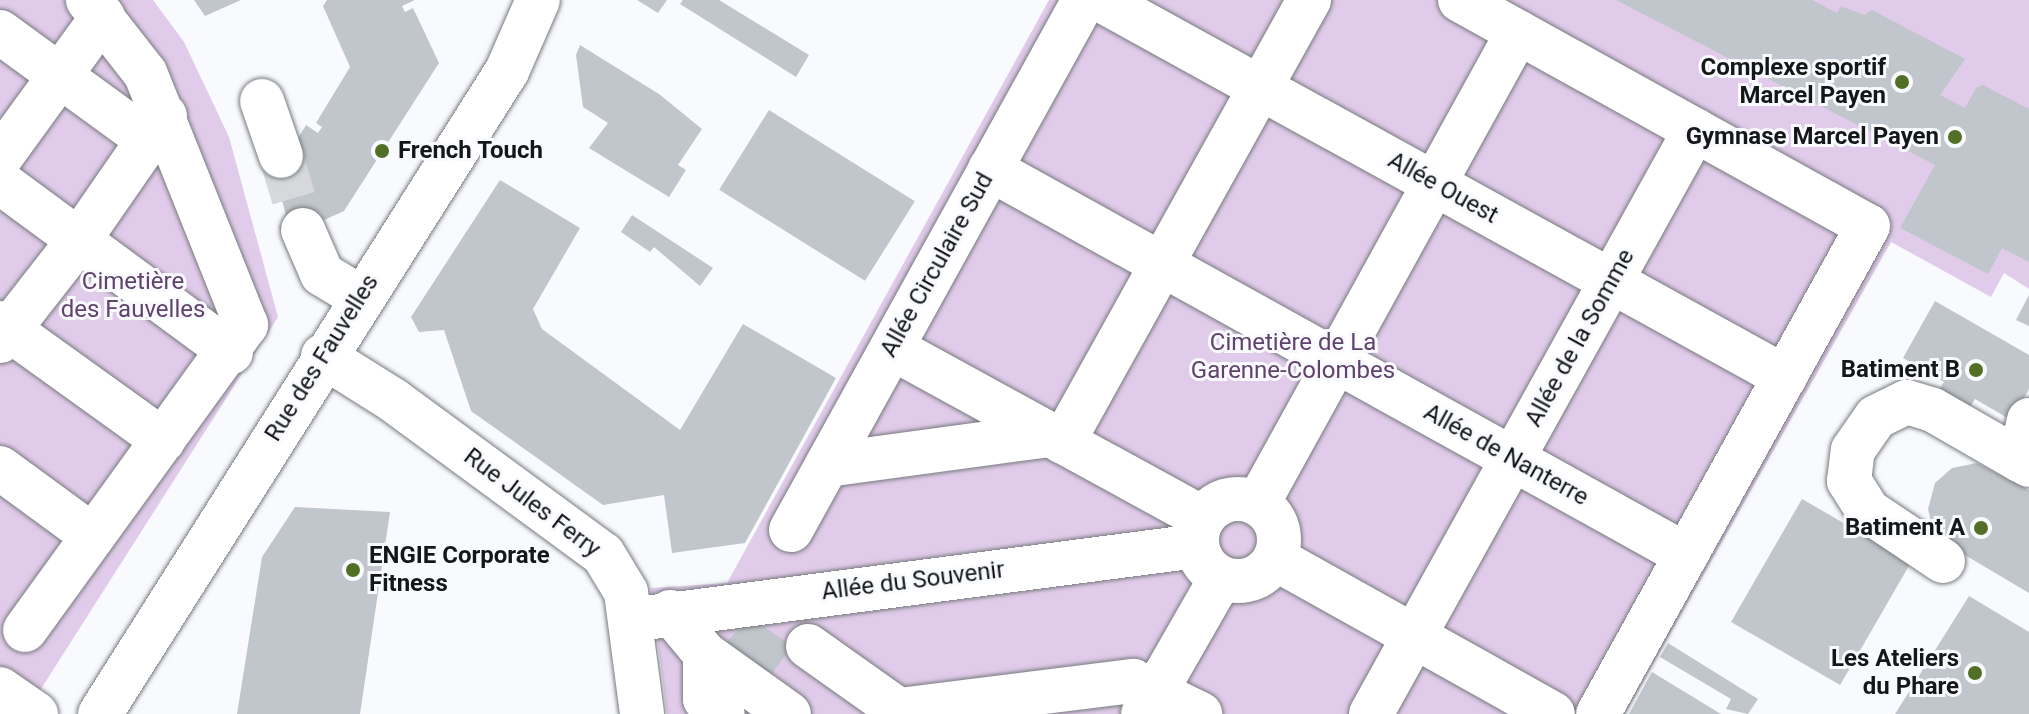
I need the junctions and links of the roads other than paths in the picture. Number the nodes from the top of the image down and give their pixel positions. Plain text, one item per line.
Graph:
1 (538, 0) edge
2 (1084, 0) edge
3 (1101, 0) edge
4 (1309, 0) edge
5 (1460, 0) edge
6 (96, 8) edge
7 (0, 32) edge
8 (1518, 32) junction
9 (60, 76) junction
10 (1260, 88) junction
11 (262, 101) dead end
12 (156, 128) junction
13 (1695, 130) junction
14 (281, 156) tunnel mouth
15 (0, 158) edge
16 (990, 169) junction
17 (0, 182) edge
18 (1434, 183) junction
19 (303, 230) tunnel mouth
20 (79, 240) junction
21 (1164, 266) junction
22 (1611, 281) junction
23 (360, 297) junction
24 (3, 331) edge
25 (239, 338) junction
26 (892, 348) junction
27 (323, 356) junction
28 (1336, 361) junction
29 (1785, 377) junction
30 (1057, 438) junction
31 (163, 440) junction
32 (2026, 448) edge
33 (1513, 459) junction
34 (827, 465) junction
35 (0, 468) edge
36 (1258, 503) junction
37 (791, 530) dead end
38 (93, 536) junction
39 (1207, 547) junction
40 (1686, 555) junction
41 (1276, 559) junction
42 (1943, 561) dead end
43 (650, 616) junction
44 (25, 630) dead end
45 (1414, 638) junction
46 (808, 646) dead end
47 (705, 654) junction
48 (0, 689) edge
49 (1150, 702) edge
50 (902, 712) edge
51 (36, 714) edge
52 (100, 714) edge
53 (642, 714) edge
54 (723, 714) edge
55 (789, 714) edge
56 (1200, 714) edge
57 (1371, 714) edge
58 (1553, 714) edge
59 (1598, 714) edge

1 - 23 street, Rue des Fauvelles
2 - 16 street, Allée Circulaire Sud
3 - 10 street, Allée Ouest
4 - 10 street
5 - 8 street
6 - 9 street
6 - 12 street
7 - 9 street
8 - 13 street
8 - 18 street
9 - 12 street
9 - 15 street
10 - 18 street, Allée Ouest
10 - 21 street
11 - 14 street
12 - 20 street
12 - 25 street
13 - 22 street, Allée de la Somme
13 - 29 street
16 - 21 street, Allée de Nanterre
16 - 26 street, Allée Circulaire Sud
17 - 20 street
18 - 22 street, Allée Ouest
18 - 28 street
19 - 23 street
20 - 24 street
20 - 25 street
21 - 28 street, Allée de Nanterre
21 - 30 street
22 - 29 street, Allée Ouest
22 - 33 street, Allée de la Somme
23 - 27 street, Rue des Fauvelles
24 - 31 street
25 - 31 street
26 - 30 street
26 - 34 street, Allée Circulaire Sud
27 - 43 street, Rue Jules Ferry
27 - 52 street, Rue des Fauvelles
28 - 33 street, Allée de Nanterre
28 - 36 street
29 - 40 street
30 - 34 street
30 - 39 street
31 - 38 street
32 - 42 street
33 - 40 street, Allée de Nanterre
33 - 45 street, Allée de la Somme
34 - 37 street, Allée Circulaire Sud
35 - 38 street
36 - 39 street
36 - 41 street
38 - 44 street
39 - 41 street
39 - 43 street, Allée du Souvenir
39 - 49 street
40 - 59 street
41 - 45 street
43 - 47 street
43 - 53 street, Rue Jules Ferry
45 - 57 street, Allée de la Somme
45 - 58 street
46 - 50 street
47 - 54 street
47 - 55 street
48 - 51 street
49 - 50 street
49 - 56 street

